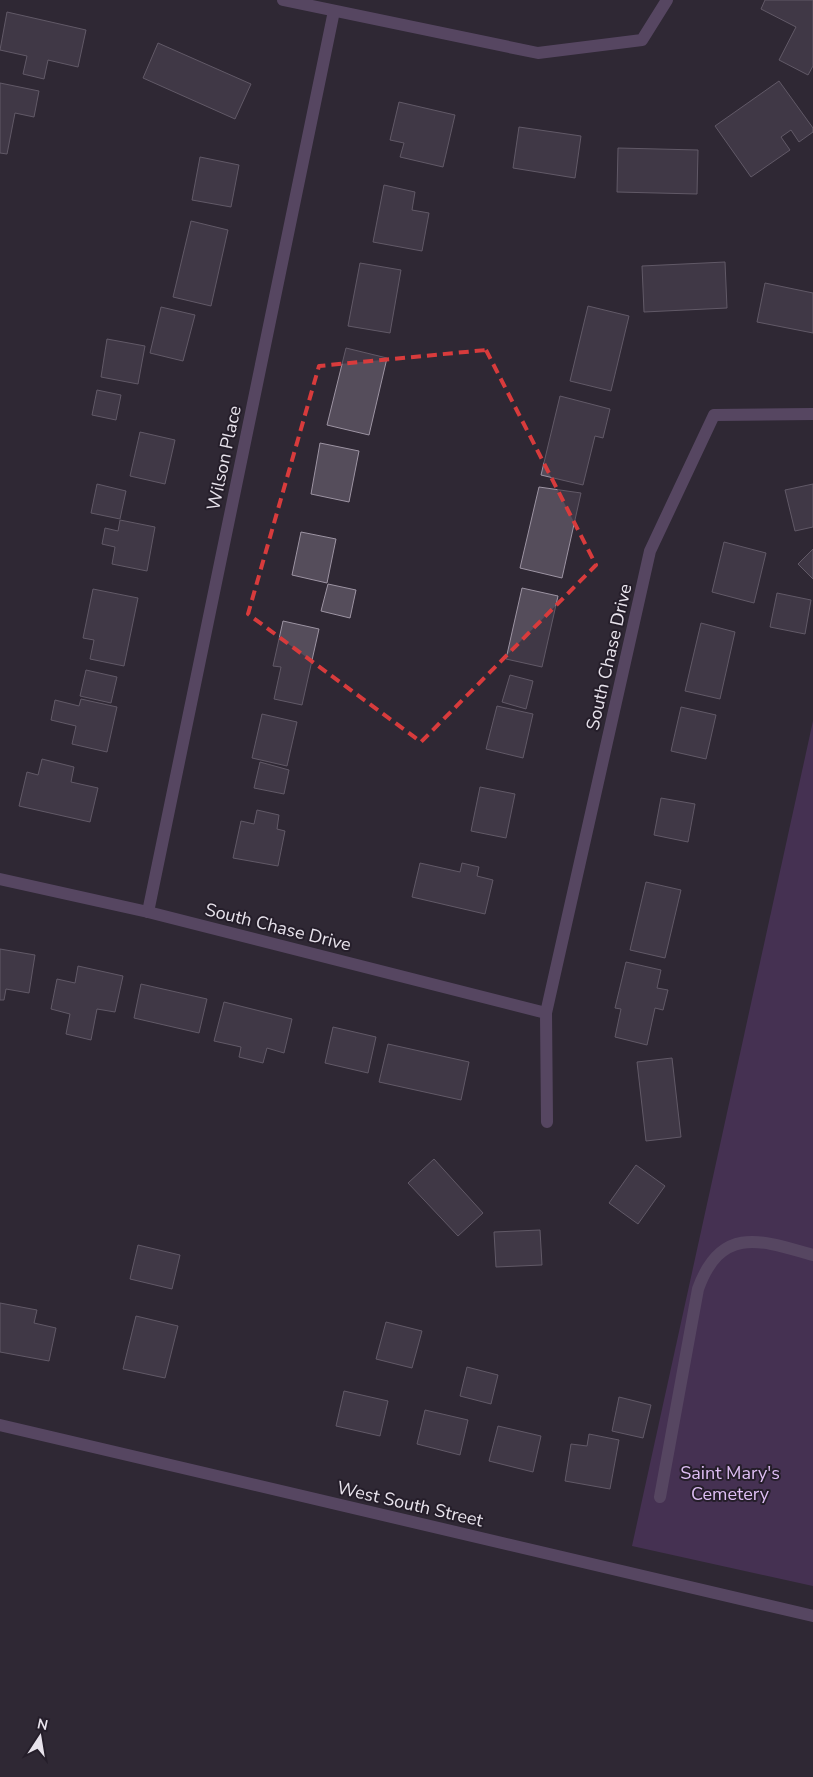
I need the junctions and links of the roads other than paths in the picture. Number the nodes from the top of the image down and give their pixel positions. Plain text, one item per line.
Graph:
1 (283, 0) edge
2 (667, 0) edge
3 (334, 11) junction
4 (813, 414) edge
5 (0, 879) edge
6 (148, 912) junction
7 (546, 1013) junction
8 (547, 1122) dead end
9 (813, 1255) edge
10 (0, 1425) edge
11 (660, 1497) dead end
12 (813, 1616) edge

1 - 3 street
2 - 3 street
3 - 6 street, Wilson Place
4 - 7 street, South Chase Drive
5 - 6 street, South Chase Drive
6 - 7 street, South Chase Drive
7 - 8 street, South Chase Drive
9 - 11 street
10 - 12 street, West South Street

